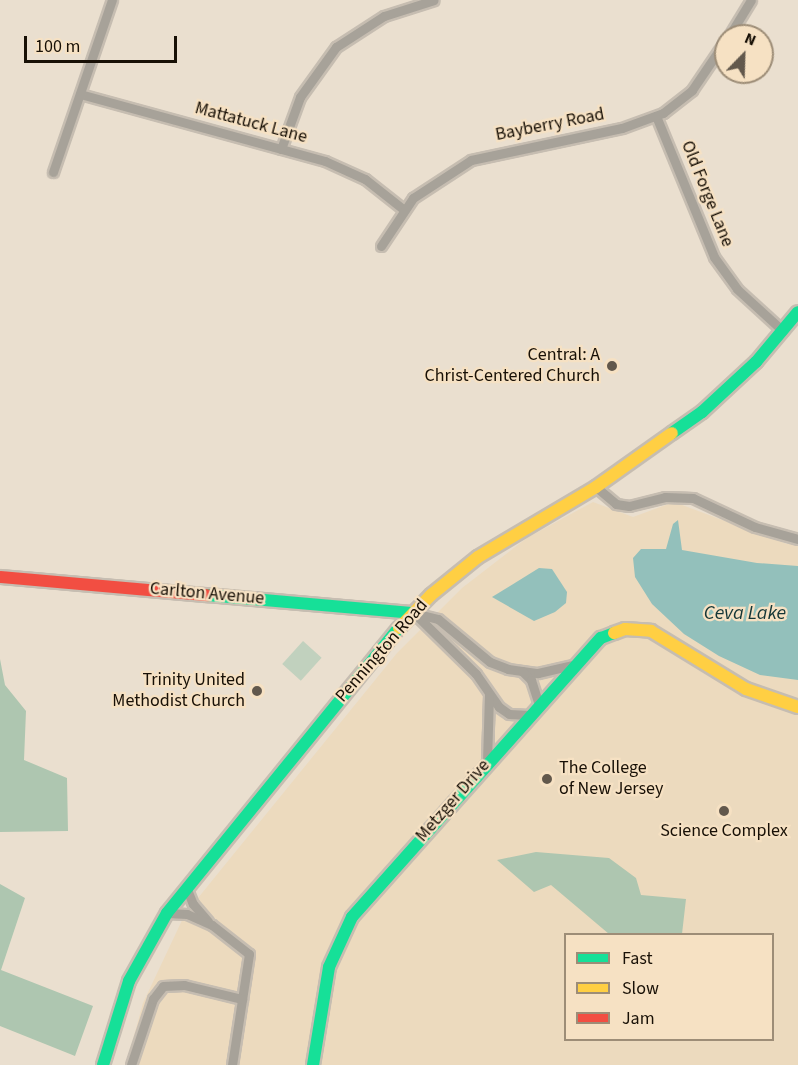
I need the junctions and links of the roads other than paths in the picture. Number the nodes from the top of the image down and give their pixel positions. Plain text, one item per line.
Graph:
1 (112, 0) edge
2 (434, 0) edge
3 (751, 0) edge
4 (736, 24) edge
5 (714, 58) edge
6 (80, 93) junction
7 (656, 116) junction
8 (281, 149) junction
9 (53, 172) dead end
10 (403, 209) junction
11 (381, 246) dead end
12 (798, 312) edge
13 (783, 331) junction
14 (596, 487) junction
15 (798, 539) edge
16 (0, 577) edge
17 (414, 613) junction
18 (573, 665) junction
19 (522, 672) junction
20 (489, 695) junction
21 (539, 704) junction
22 (798, 707) edge
23 (529, 715) junction
24 (487, 762) junction
25 (186, 887) junction
26 (167, 913) junction
27 (212, 925) junction
28 (242, 999) junction
29 (103, 1065) edge
30 (131, 1065) edge
31 (232, 1065) edge
32 (313, 1065) edge

1 - 6 street
2 - 8 street
3 - 4 street
5 - 7 street, Bayberry Road
6 - 8 street, Mattatuck Lane
6 - 9 street
7 - 10 street, Bayberry Road
7 - 13 street, Old Forge Lane
8 - 10 street, Mattatuck Lane
10 - 11 street, Bayberry Road
12 - 13 street, Pennington Road
13 - 14 street, Pennington Road
14 - 15 street
14 - 17 street, Pennington Road
16 - 17 street, Carlton Avenue
17 - 19 street
17 - 20 street
17 - 25 street, Pennington Road
18 - 19 street
18 - 21 street, Metzger Drive
18 - 22 street, Metzger Drive
19 - 21 street
20 - 23 street
20 - 24 street
21 - 23 street, Metzger Drive
23 - 24 street, Metzger Drive
24 - 32 street, Metzger Drive
25 - 26 street, Pennington Road
25 - 27 street
26 - 27 street
26 - 29 street, Pennington Road
27 - 28 street
28 - 30 street
28 - 31 street

